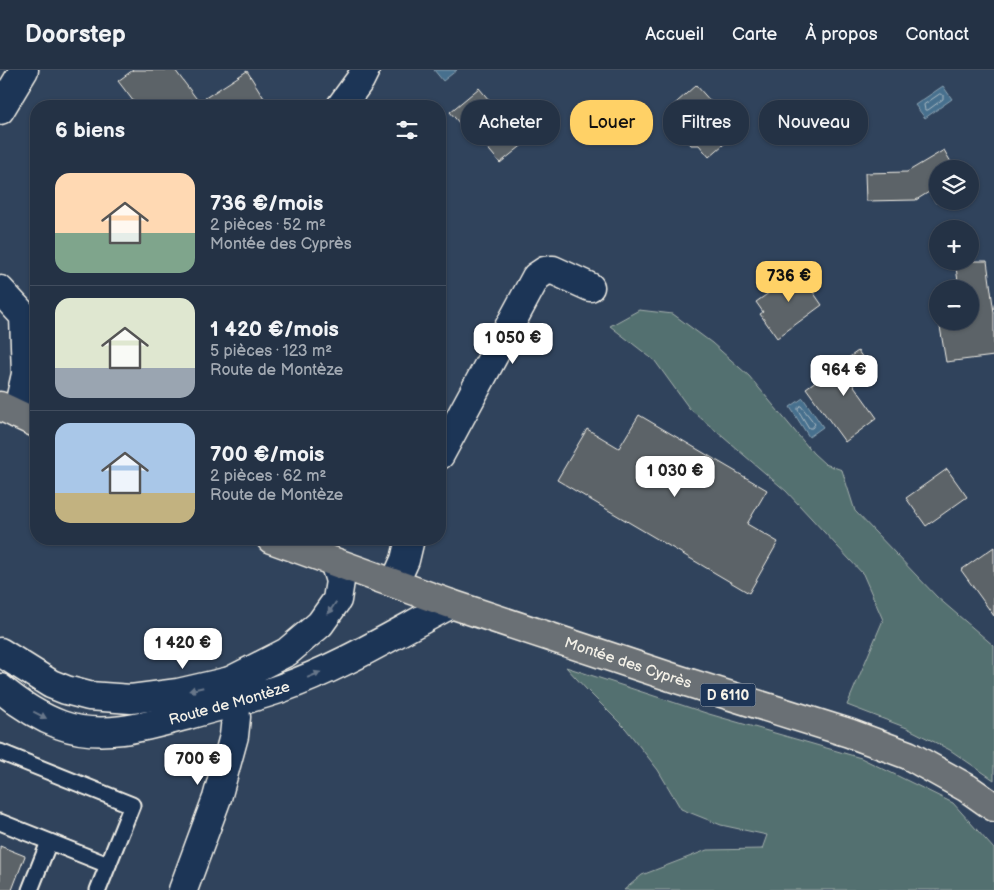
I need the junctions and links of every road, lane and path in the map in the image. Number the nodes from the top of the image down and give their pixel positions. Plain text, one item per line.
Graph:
1 (24, 70) edge
2 (365, 70) edge
3 (345, 100) edge
4 (0, 110) edge
5 (590, 287) dead end
6 (0, 290) edge
7 (30, 308) edge
8 (18, 415) edge
9 (446, 444) edge
10 (287, 545) edge
11 (409, 545) edge
12 (334, 562) junction
13 (395, 582) junction
14 (451, 604) junction
15 (0, 652) edge
16 (0, 688) edge
17 (232, 691) junction
18 (0, 752) edge
19 (994, 807) edge
20 (0, 822) edge
21 (49, 842) junction
22 (108, 865) junction
23 (30, 890) edge
24 (98, 890) edge
25 (183, 890) edge

1 - 4 street
2 - 3 street
5 - 9 street
6 - 7 street
7 - 8 street
10 - 12 main road, Montée des Cyprès / D 6110
11 - 13 street
12 - 13 main road, Montée des Cyprès / D 6110
12 -> 17 street, Route de Montèze
13 - 14 main road, Montée des Cyprès / D 6110
17 -> 14 street, Route de Montèze
14 - 19 main road, Montée des Cyprès / D 6110
17 -> 15 street, Route de Montèze
16 -> 17 street, Route de Montèze
17 - 25 street
18 - 22 lane
20 - 21 lane
21 - 22 lane
21 - 23 lane
22 - 24 lane

